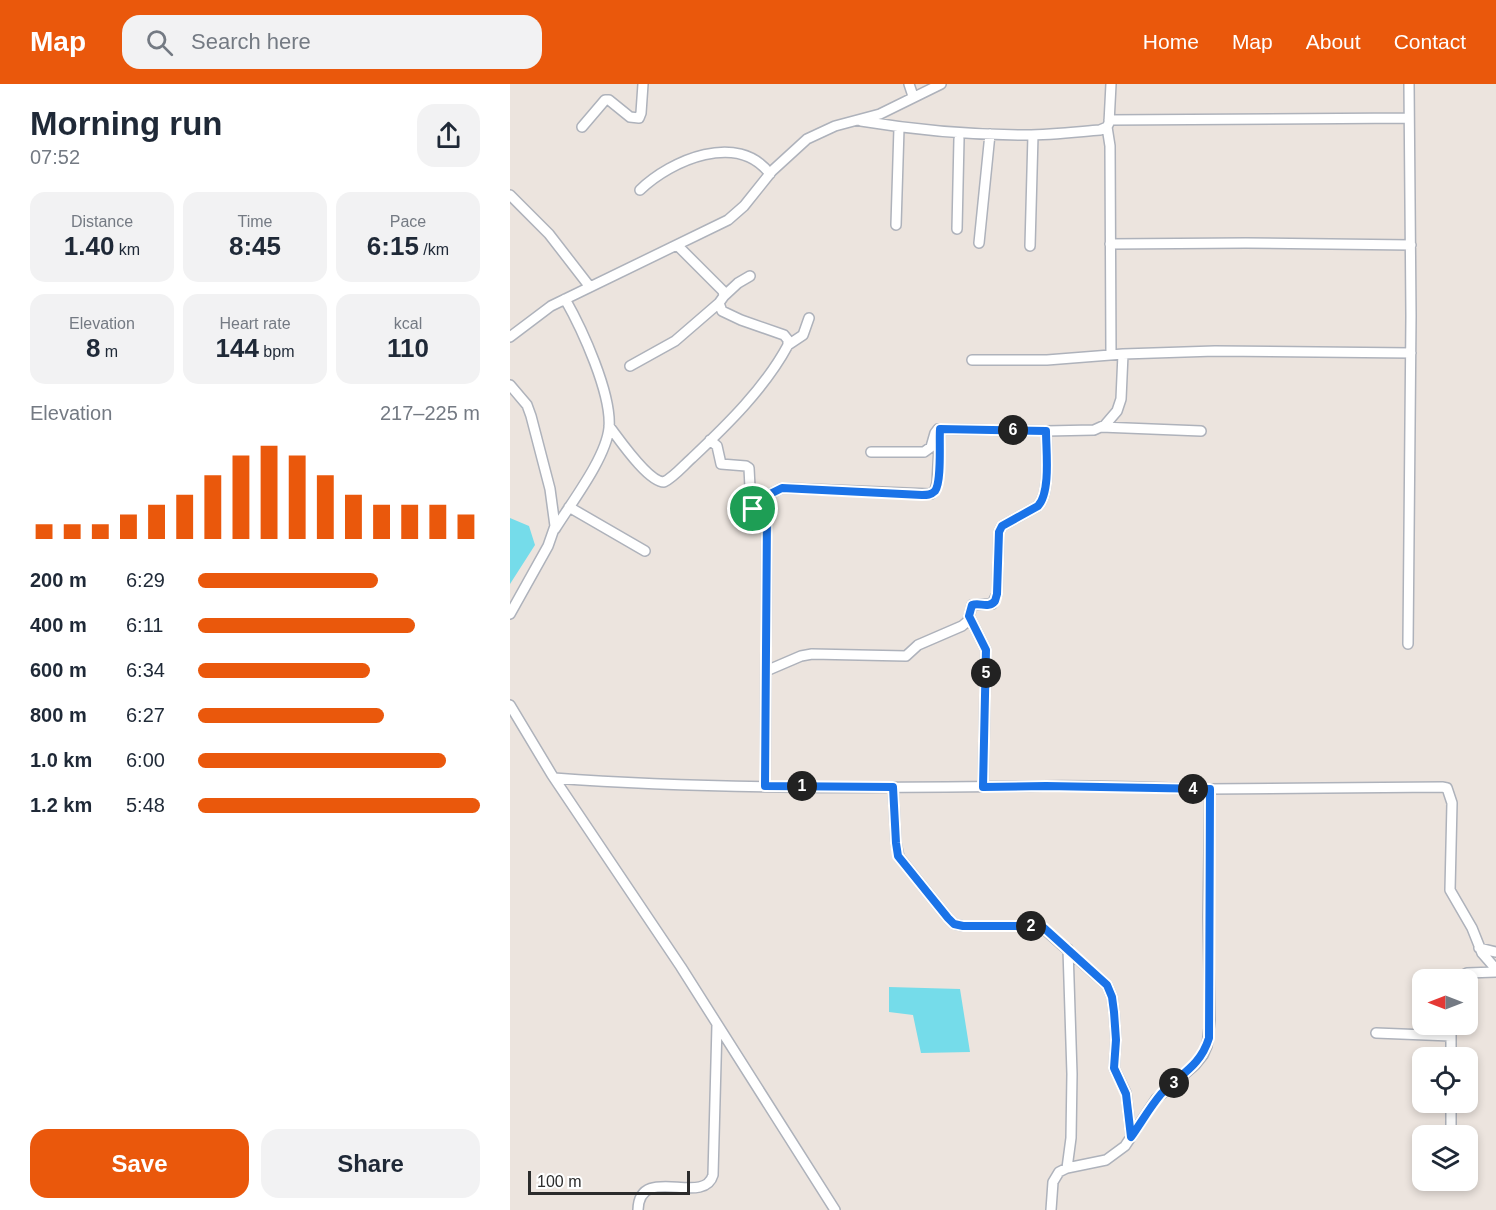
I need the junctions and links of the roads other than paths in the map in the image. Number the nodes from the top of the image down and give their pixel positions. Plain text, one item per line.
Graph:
1 (642, 84) edge
2 (909, 84) edge
3 (941, 84) edge
4 (1111, 84) edge
5 (1409, 84) edge
6 (913, 96) junction
7 (1409, 118) junction
8 (857, 120) junction
9 (1108, 124) junction
10 (582, 127) dead end
11 (899, 128) junction
12 (990, 134) junction
13 (1033, 135) junction
14 (959, 139) dead end
15 (770, 174) junction
16 (640, 190) dead end
17 (510, 195) edge
18 (896, 225) dead end
19 (957, 229) dead end
20 (980, 243) dead end
21 (1110, 244) junction
22 (677, 245) junction
23 (1411, 245) junction
24 (1030, 246) dead end
25 (750, 276) dead end
26 (590, 287) junction
27 (565, 299) junction
28 (722, 299) junction
29 (809, 318) dead end
30 (510, 337) edge
31 (788, 345) junction
32 (1410, 353) junction
33 (1123, 354) junction
34 (1111, 355) junction
35 (972, 360) dead end
36 (630, 366) dead end
37 (512, 390) edge
38 (609, 426) junction
39 (1101, 427) junction
40 (940, 429) junction
41 (1046, 431) junction
42 (1201, 431) dead end
43 (710, 440) junction
44 (870, 452) dead end
45 (569, 507) junction
46 (753, 509) junction
47 (555, 529) junction
48 (645, 551) dead end
49 (510, 614) edge
50 (969, 616) junction
51 (1408, 644) dead end
52 (766, 671) junction
53 (510, 705) edge
54 (554, 778) junction
55 (765, 786) junction
56 (893, 787) junction
57 (983, 787) junction
58 (1210, 789) junction
59 (1479, 948) junction
60 (1068, 949) junction
61 (1496, 952) edge
62 (1496, 970) edge
63 (1478, 972) edge
64 (717, 1025) junction
65 (1376, 1033) dead end
66 (1451, 1036) joint
67 (1451, 1047) edge
68 (1131, 1137) junction
69 (1067, 1168) junction
70 (638, 1210) edge
71 (835, 1210) edge
72 (1051, 1210) edge

1 - 10 street
2 - 6 street
3 - 6 street
4 - 9 street
5 - 7 street
6 - 8 street
7 - 9 street
7 - 23 street
8 - 11 street
8 - 15 street
9 - 13 street
9 - 21 street
11 - 12 street
11 - 18 street
12 - 13 street
12 - 20 street
13 - 24 street
14 - 19 street
15 - 16 street
15 - 22 street
17 - 26 street
21 - 23 street
21 - 34 street
22 - 26 street
22 - 28 street
23 - 32 street
25 - 28 street
26 - 27 street
27 - 30 street
27 - 38 street
28 - 31 street
28 - 36 street
29 - 31 street
31 - 43 street
32 - 33 street
32 - 51 street
33 - 34 street
33 - 39 street
34 - 35 street
37 - 47 street
38 - 43 street
38 - 45 street
39 - 41 street
39 - 42 street
40 - 41 street
40 - 44 street
40 - 46 street
41 - 50 street
43 - 46 street
45 - 47 street
45 - 48 street
46 - 52 street
47 - 49 street
50 - 52 street
50 - 57 street
52 - 55 street
53 - 54 street
54 - 55 street
54 - 64 street
55 - 56 street
56 - 57 street
56 - 60 street
57 - 58 street
58 - 59 street
58 - 68 street
59 - 61 street
59 - 62 street
60 - 68 street
60 - 69 street
62 - 63 street
64 - 70 street
64 - 71 street
65 - 66 street
66 - 67 street
68 - 69 street
69 - 72 street

